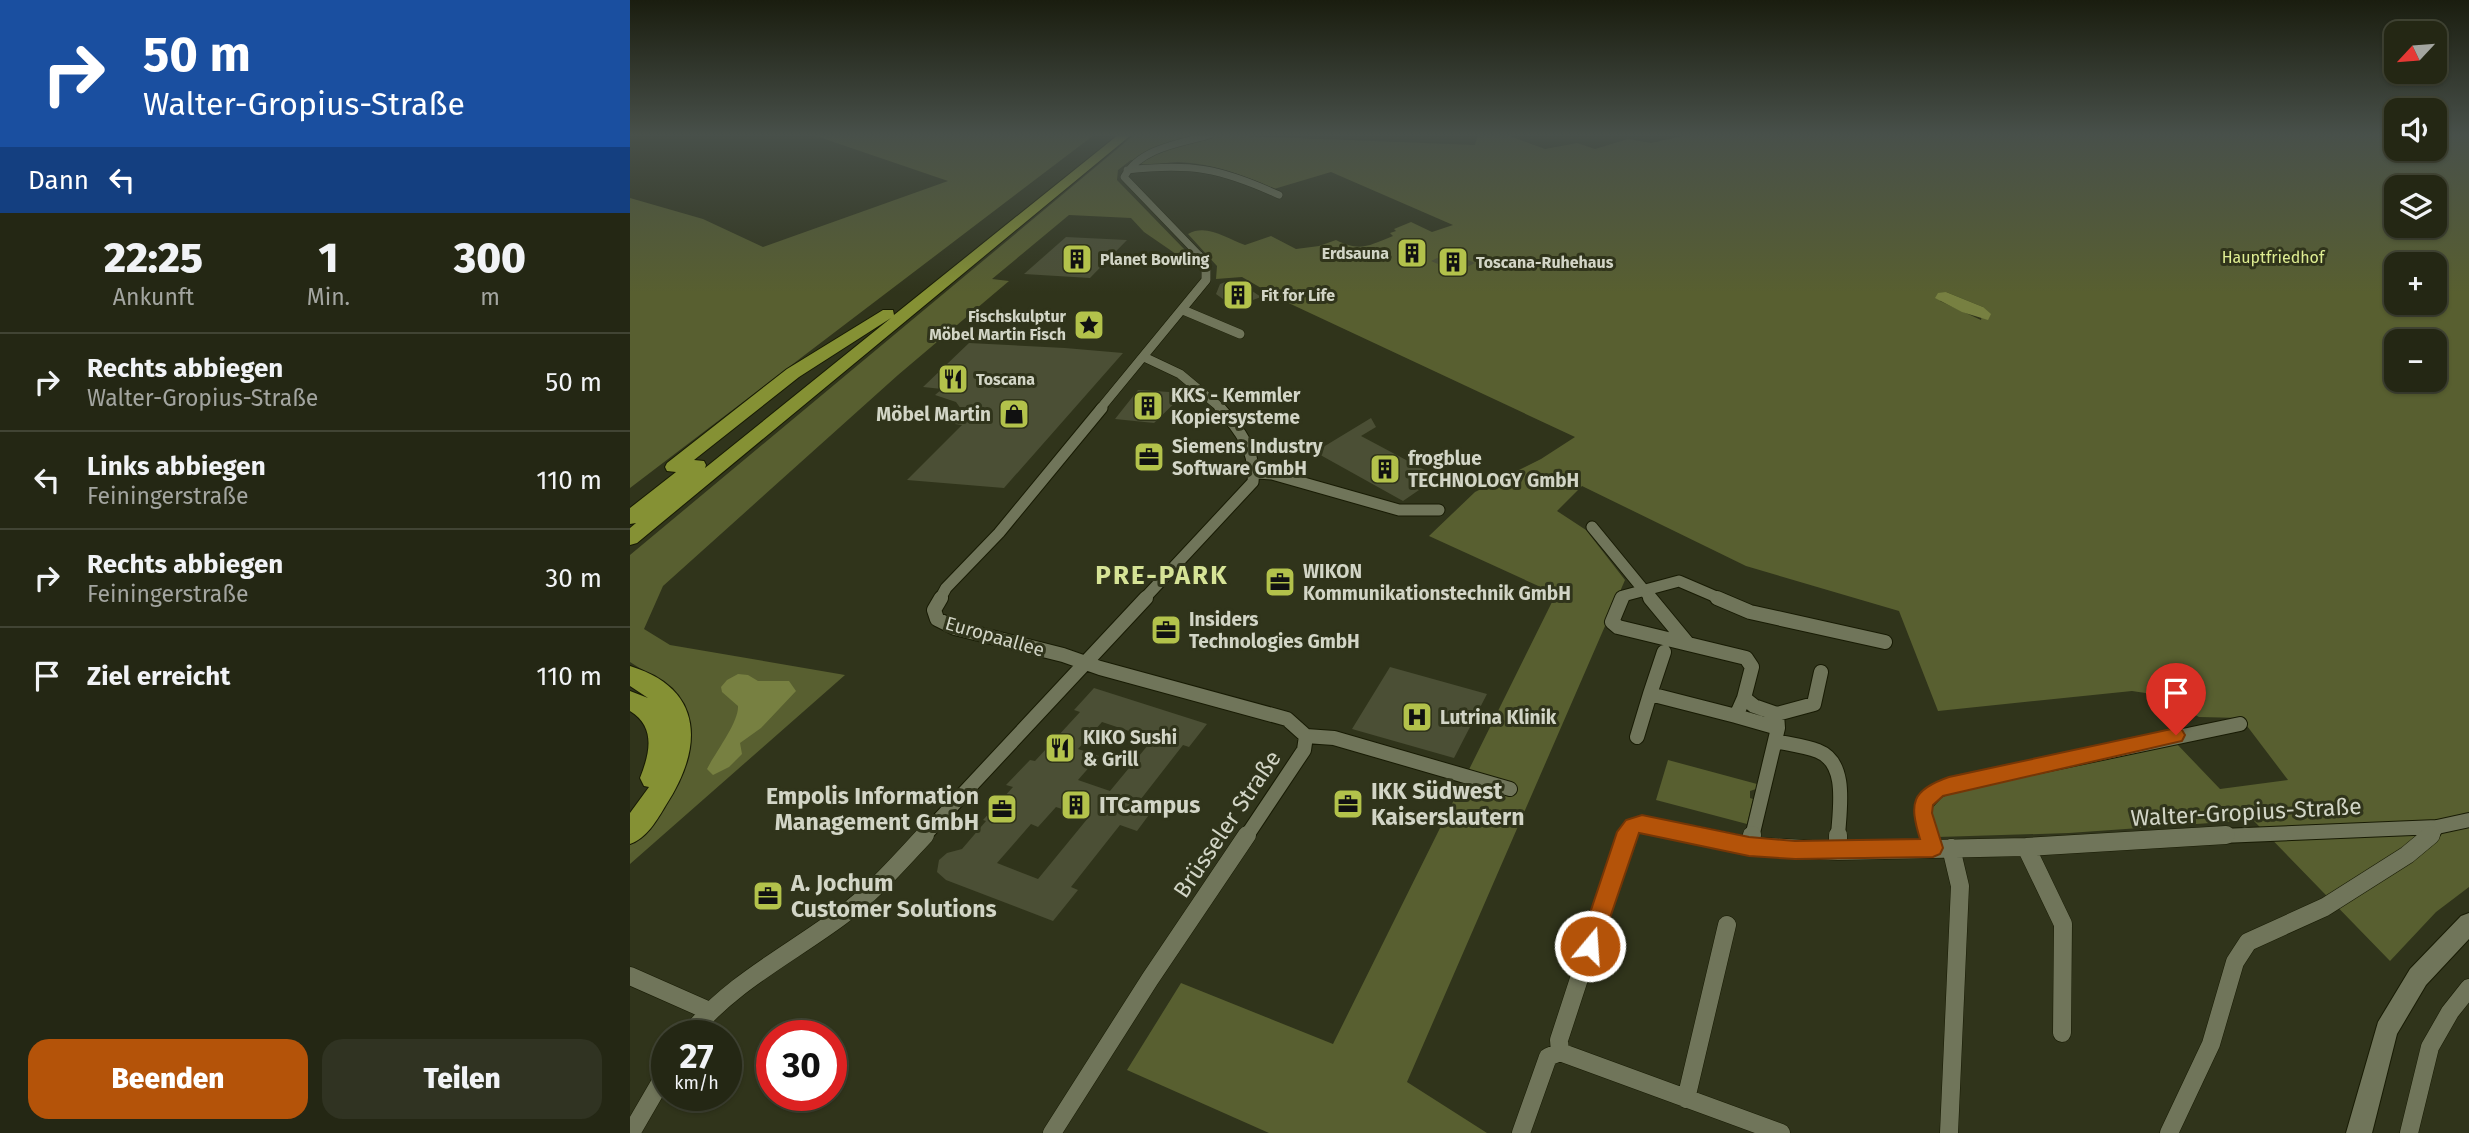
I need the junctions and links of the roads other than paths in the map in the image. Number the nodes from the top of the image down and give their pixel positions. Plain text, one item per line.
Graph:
1 (1045, 188) edge
2 (1060, 188) edge
3 (1133, 188) edge
4 (1264, 188) edge
5 (1279, 195) dead end
6 (1183, 310) junction
7 (888, 313) junction
8 (1240, 334) dead end
9 (1144, 357) junction
10 (1256, 473) junction
11 (630, 501) edge
12 (1439, 510) dead end
13 (630, 518) edge
14 (651, 521) junction
15 (1592, 527) dead end
16 (630, 538) edge
17 (630, 544) edge
18 (1644, 589) junction
19 (1885, 642) dead end
20 (1688, 644) junction
21 (1664, 652) dead end
22 (1085, 663) junction
23 (1821, 672) dead end
24 (630, 675) edge
25 (1650, 694) junction
26 (1744, 698) junction
27 (630, 700) edge
28 (1736, 716) junction
29 (2240, 724) dead end
30 (1777, 728) junction
31 (1306, 736) junction
32 (1637, 737) dead end
33 (1510, 789) dead end
34 (630, 814) edge
35 (2469, 820) edge
36 (2437, 827) junction
37 (630, 832) edge
38 (1749, 846) junction
39 (2026, 847) junction
40 (1942, 848) junction
41 (1838, 851) junction
42 (2469, 923) edge
43 (1727, 925) dead end
44 (630, 976) edge
45 (2469, 988) edge
46 (707, 1010) junction
47 (700, 1020) edge
48 (2062, 1033) dead end
49 (1560, 1052) junction
50 (651, 1099) edge
51 (1686, 1099) junction
52 (631, 1133) edge
53 (1052, 1133) edge
54 (1521, 1133) edge
55 (1781, 1133) edge
56 (1949, 1133) edge
57 (2169, 1133) edge
58 (2359, 1133) edge
59 (2409, 1133) edge

1 - 7 highway
2 - 14 highway
3 - 6 street, Europaallee
4 - 5 street
6 - 8 street
6 - 9 street, Europaallee
7 - 11 highway
7 - 13 highway
9 - 10 street
9 - 22 street, Europaallee
10 - 12 street
10 - 22 street
14 - 16 highway
14 - 17 highway
15 - 18 street
18 - 19 street
18 - 20 street
18 - 20 street
20 - 26 street
21 - 25 street
22 - 31 street
22 - 46 street
23 - 30 street
24 - 37 highway
25 - 28 street
25 - 32 street
26 - 28 street
26 - 30 street
27 - 34 highway
28 - 30 street
29 - 40 street
30 - 38 street
30 - 41 street
31 - 33 street
31 - 53 street, Brüsseler Straße
35 - 36 street, Walter-Gropius-Straße
36 - 39 street, Walter-Gropius-Straße
36 - 57 street
38 - 41 street, Walter-Gropius-Straße
38 - 49 street, Walter-Gropius-Straße
39 - 40 street, Walter-Gropius-Straße
39 - 48 street
40 - 41 street, Walter-Gropius-Straße
40 - 56 street
42 - 58 main road
43 - 51 street
44 - 46 street
45 - 59 street
46 - 47 street
49 - 51 street
49 - 54 street
50 - 52 street
51 - 55 street

